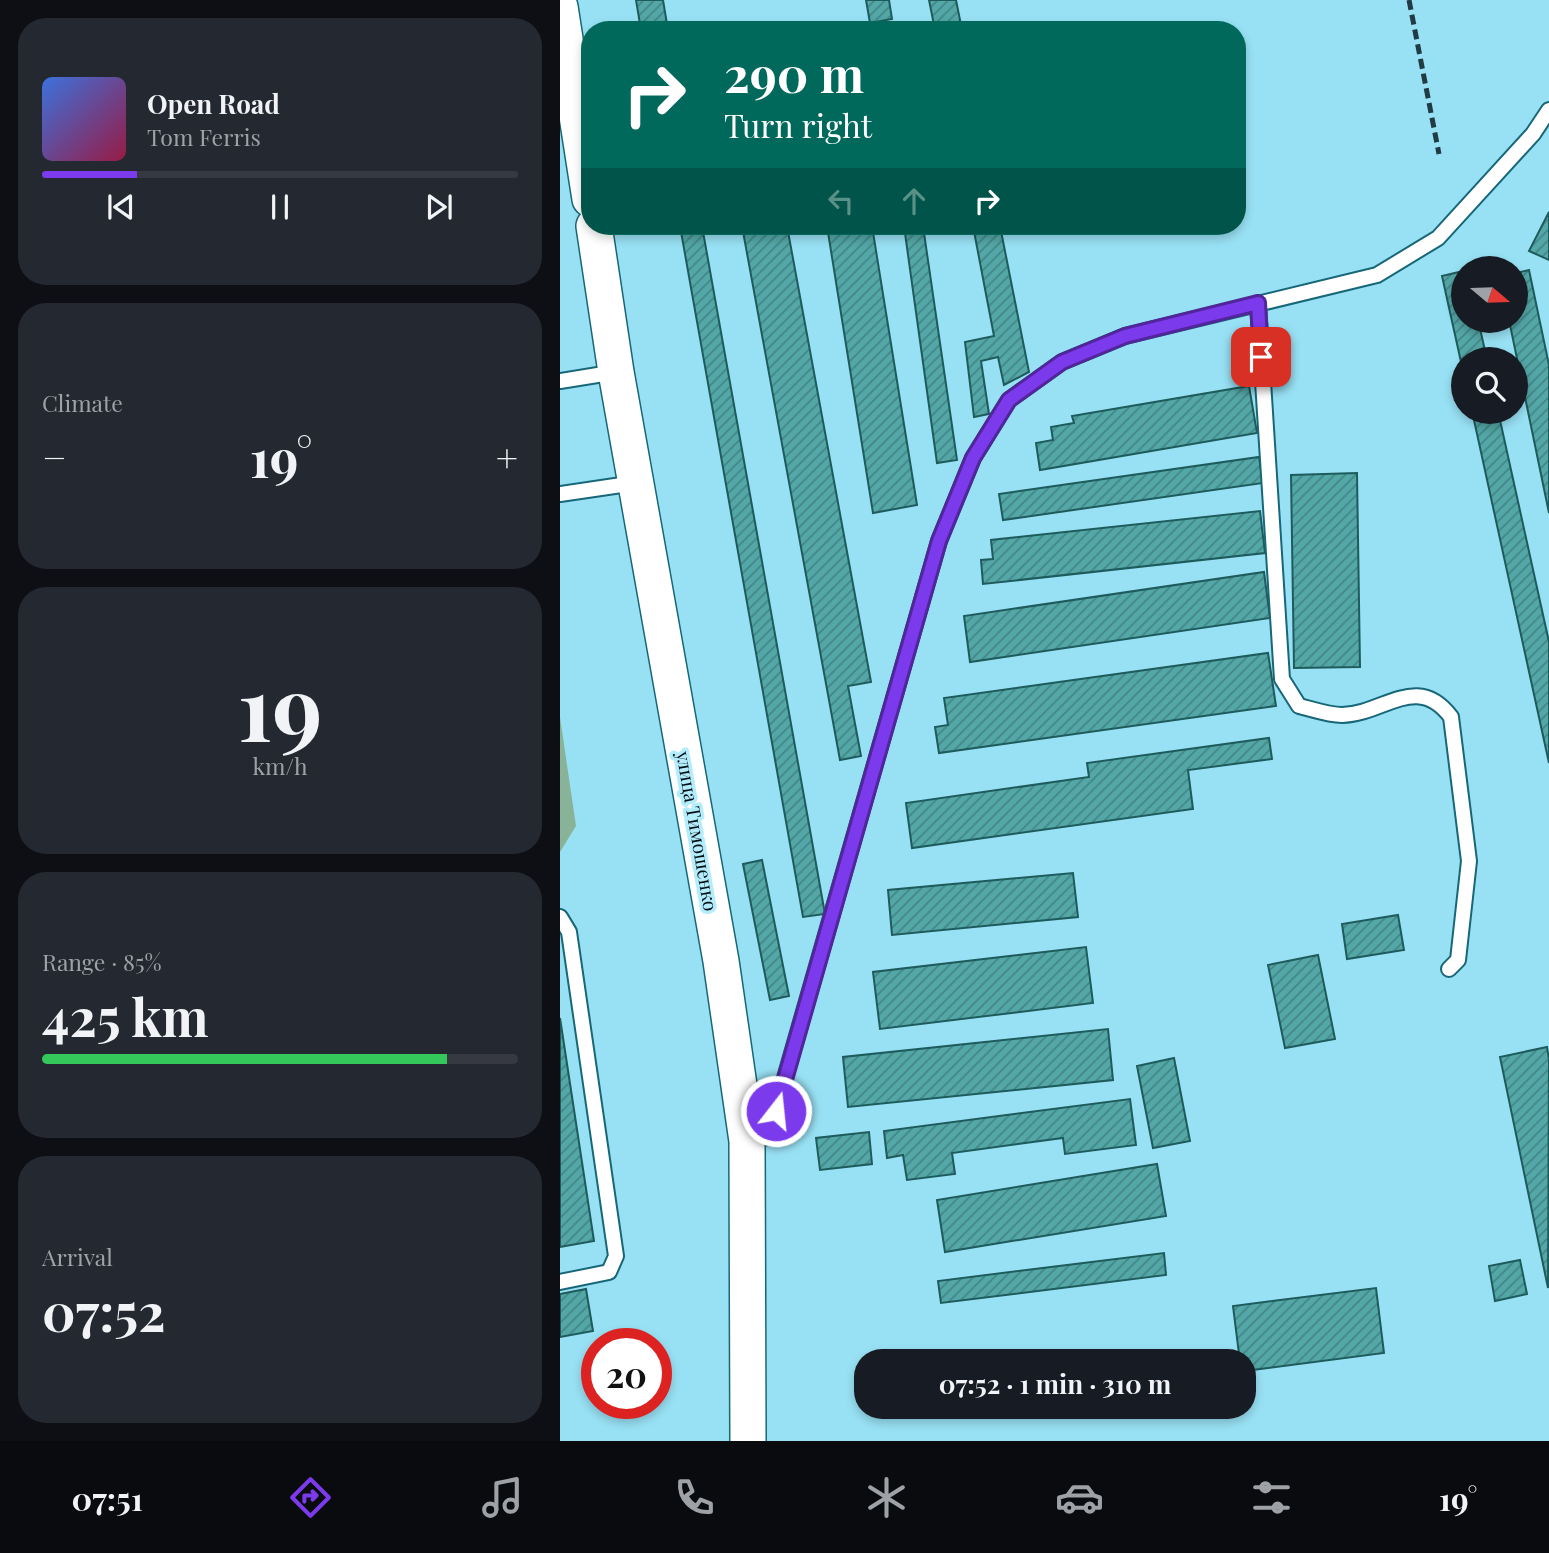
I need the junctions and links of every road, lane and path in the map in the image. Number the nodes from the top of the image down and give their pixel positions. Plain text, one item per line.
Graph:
1 (560, 7) edge
2 (1549, 110) edge
3 (581, 118) edge
4 (595, 235) edge
5 (1258, 303) junction
6 (616, 372) junction
7 (560, 381) edge
8 (636, 482) junction
9 (560, 494) edge
10 (560, 917) edge
11 (1449, 969) dead end
12 (747, 1141) junction
13 (560, 1282) edge
14 (748, 1441) edge

1 - 3 street
2 - 5 lane
4 - 6 street, улица Тимошенко
5 - 11 lane
5 - 12 lane
6 - 7 lane
6 - 8 street, улица Тимошенко
8 - 9 lane
8 - 12 street, улица Тимошенко
10 - 13 lane
12 - 14 street, улица Тимошенко

